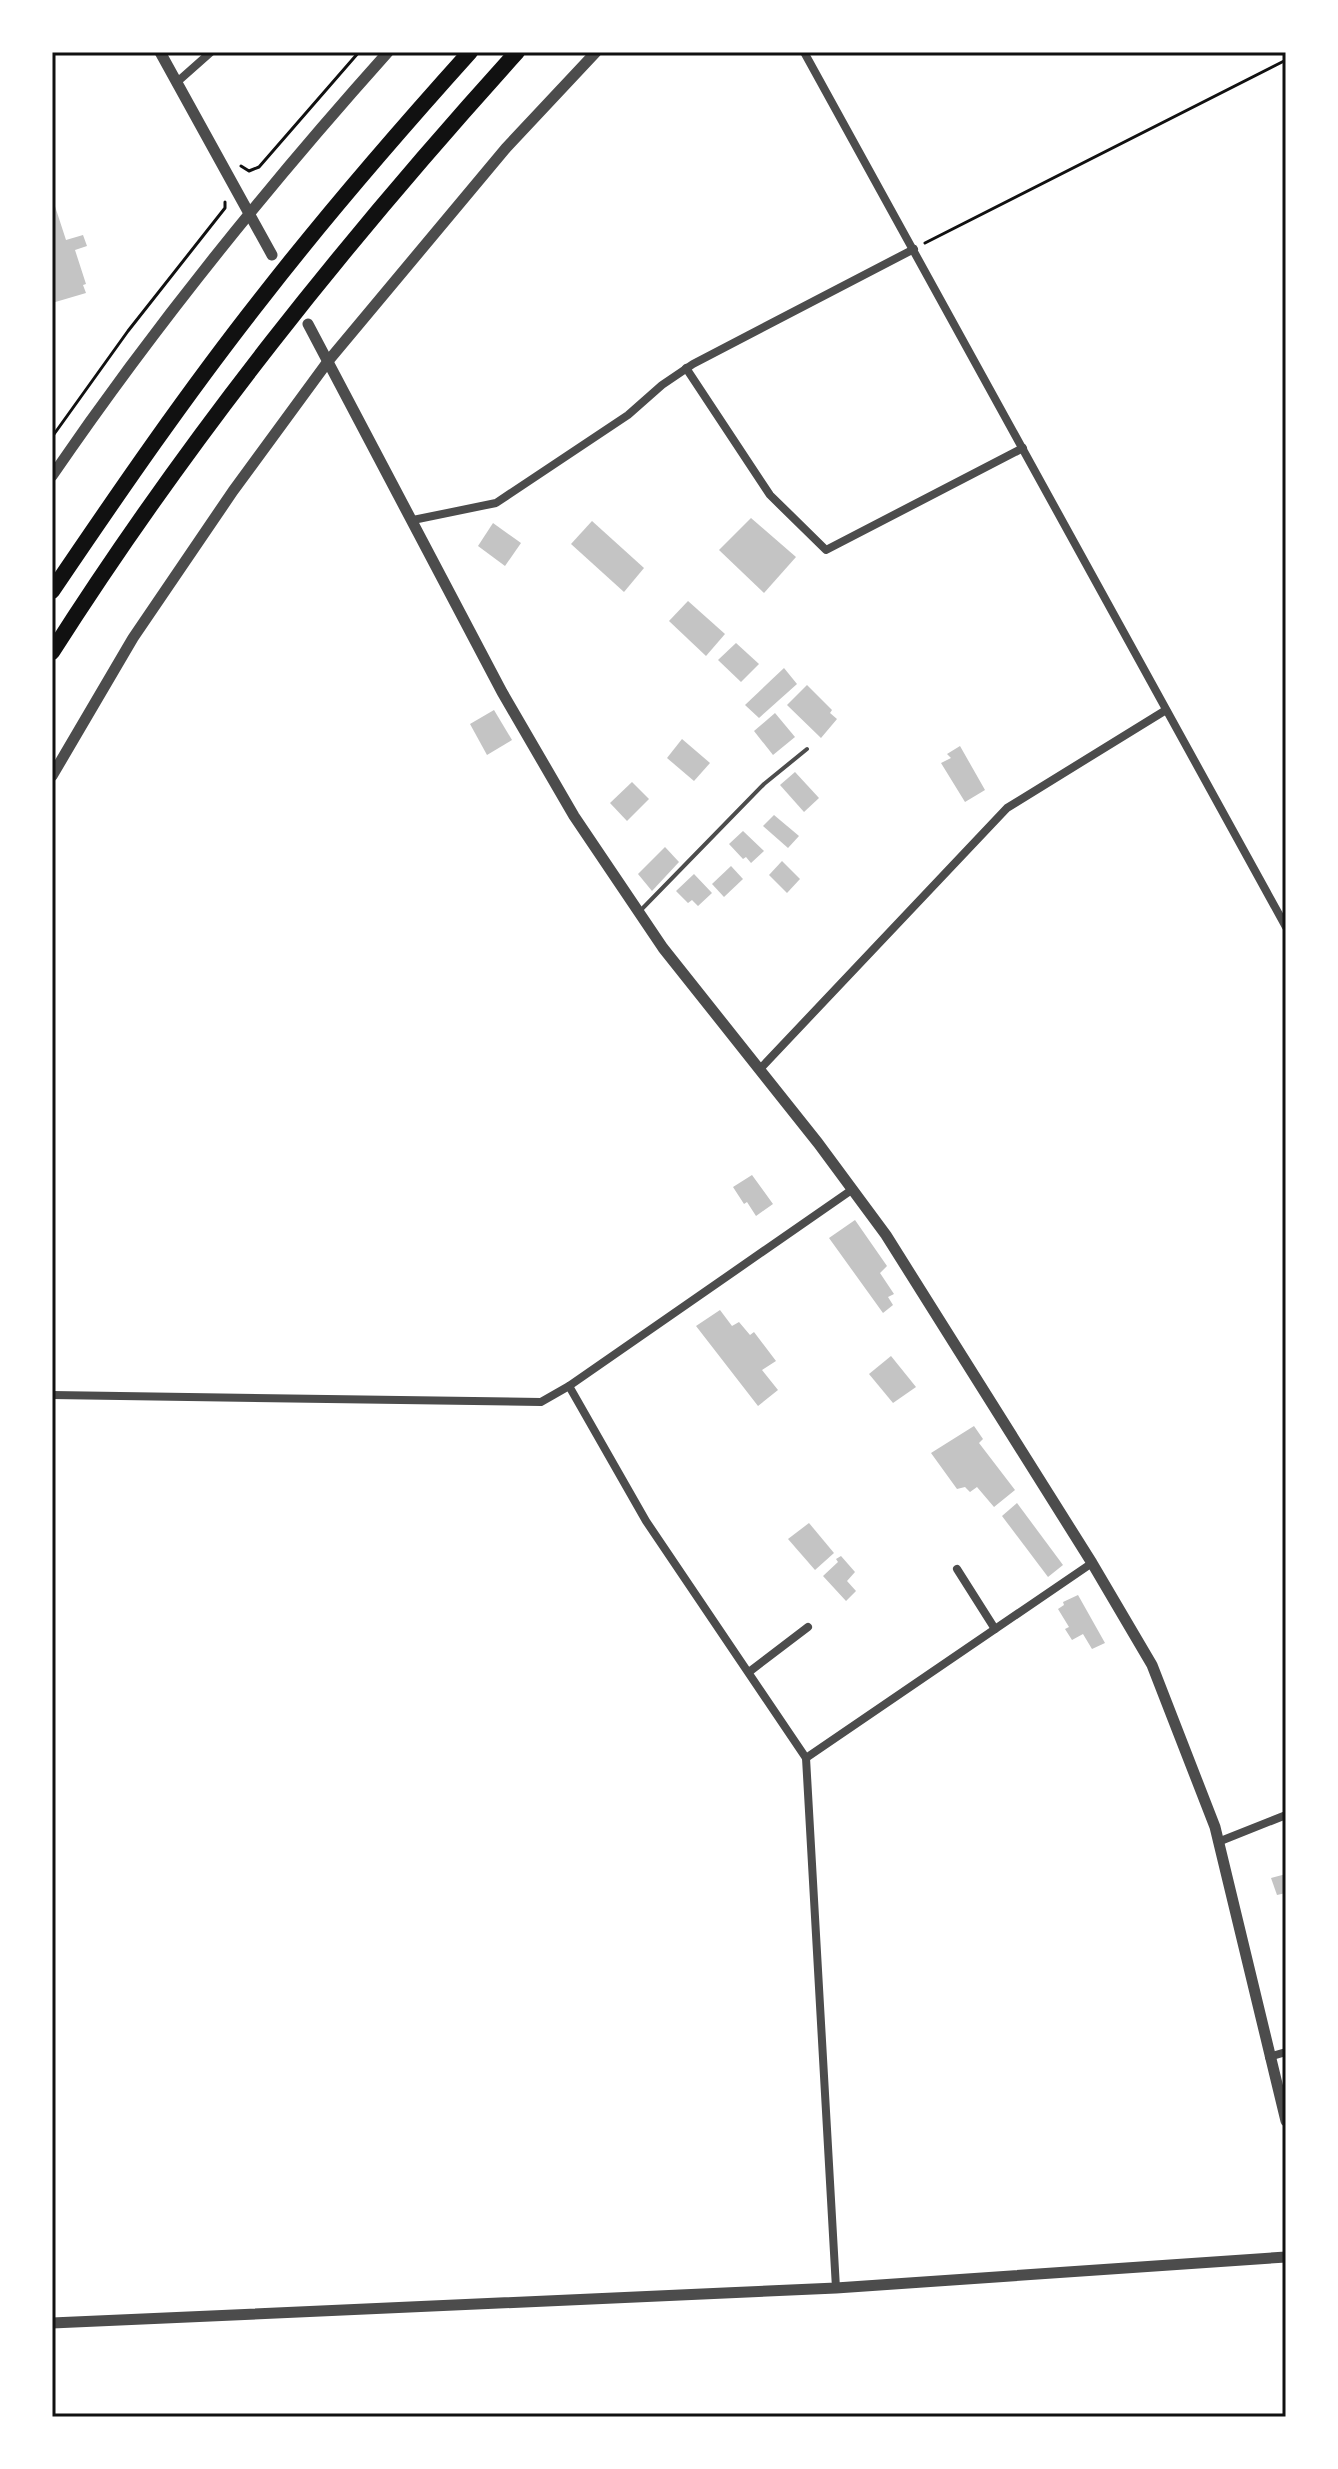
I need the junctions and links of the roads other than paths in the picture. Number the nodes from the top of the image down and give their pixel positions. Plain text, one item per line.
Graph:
1 (160, 52) edge
2 (211, 52) edge
3 (388, 52) edge
4 (470, 52) edge
5 (517, 52) edge
6 (596, 52) edge
7 (804, 52) edge
8 (176, 83) junction
9 (248, 215) junction
10 (914, 249) junction
11 (272, 255) dead end
12 (308, 324) dead end
13 (329, 360) junction
14 (686, 368) junction
15 (1023, 448) junction
16 (52, 476) edge
17 (413, 520) junction
18 (52, 591) edge
19 (52, 652) edge
20 (1166, 710) junction
21 (807, 749) dead end
22 (52, 776) edge
23 (638, 913) junction
24 (1286, 927) edge
25 (759, 1070) junction
26 (853, 1189) junction
27 (569, 1386) junction
28 (52, 1395) edge
29 (1092, 1563) junction
30 (957, 1569) dead end
31 (808, 1627) dead end
32 (995, 1629) junction
33 (749, 1672) junction
34 (806, 1758) junction
35 (1286, 1815) edge
36 (1218, 1842) junction
37 (1286, 2052) edge
38 (1269, 2057) junction
39 (1286, 2121) edge
40 (1286, 2257) edge
41 (836, 2288) junction
42 (52, 2323) edge

1 - 8 street
2 - 8 street
3 - 9 street
4 - 18 highway
5 - 19 highway
6 - 13 street
7 - 10 street
8 - 9 street
9 - 11 street
9 - 16 street
10 - 14 street
10 - 15 street
12 - 13 street
13 - 17 street
13 - 22 street
14 - 15 street
14 - 17 street
15 - 20 street
17 - 23 street
20 - 24 street
20 - 25 street
21 - 23 lane
23 - 25 street
25 - 26 street
26 - 27 street
26 - 29 street
27 - 28 street
27 - 33 street
29 - 32 street
29 - 36 street
30 - 32 street
31 - 33 street
32 - 34 street
33 - 34 street
34 - 41 street
35 - 36 street
36 - 38 street
37 - 38 street
38 - 39 street
40 - 41 street
41 - 42 street

